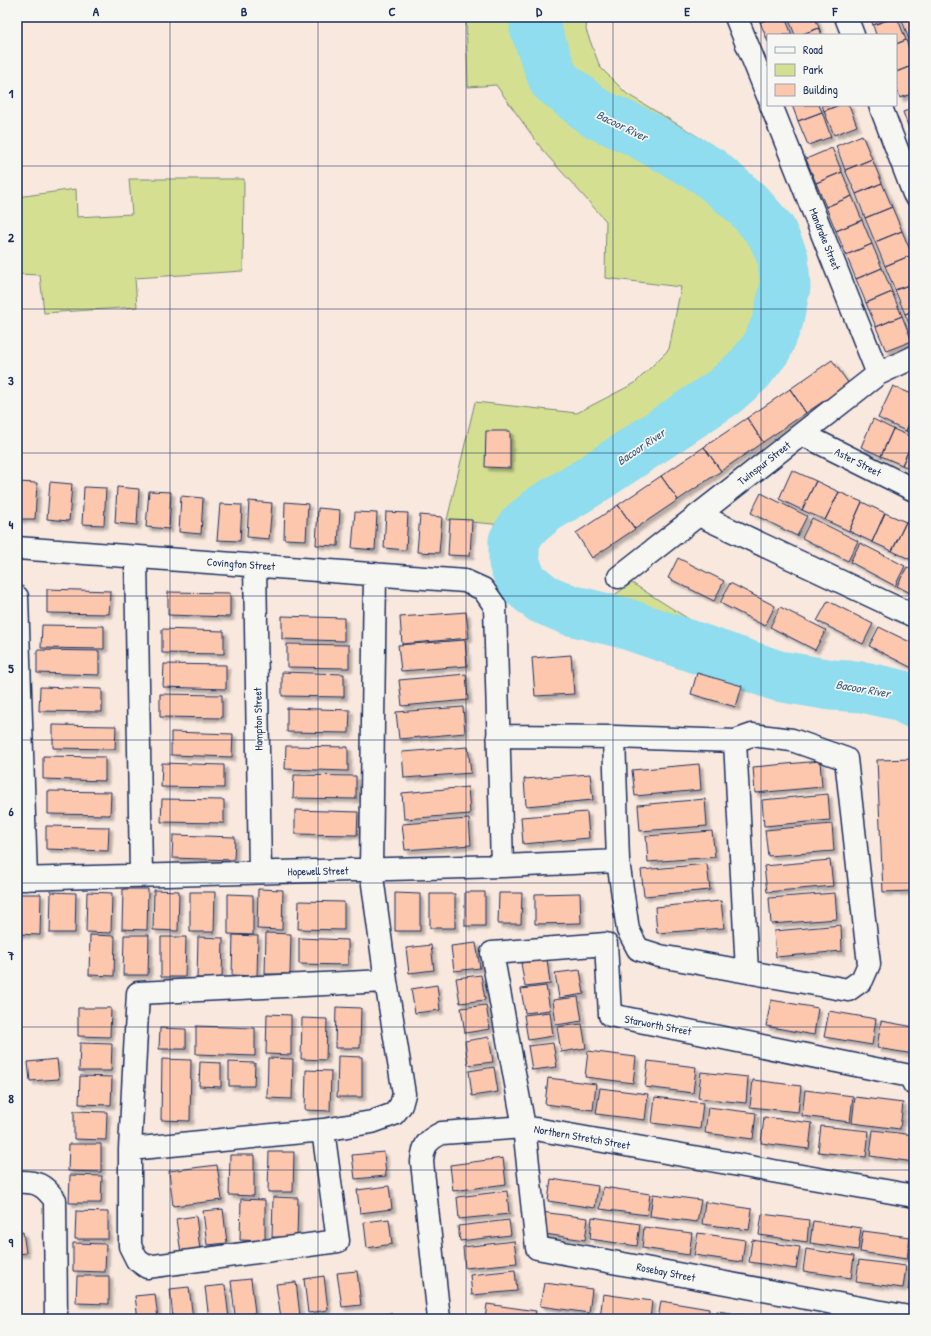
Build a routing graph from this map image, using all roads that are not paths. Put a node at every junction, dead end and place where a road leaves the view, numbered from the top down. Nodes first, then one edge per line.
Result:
1 (736, 17) edge
2 (846, 17) edge
3 (853, 34) edge
4 (767, 94) edge
5 (771, 106) edge
6 (880, 106) edge
7 (914, 194) edge
8 (912, 360) edge
9 (878, 374) junction
10 (802, 434) junction
11 (914, 490) edge
12 (699, 515) junction
13 (17, 548) edge
14 (136, 557) junction
15 (255, 565) junction
16 (375, 574) junction
17 (619, 577) dead end
18 (17, 597) edge
19 (914, 616) edge
20 (498, 736) junction
21 (614, 737) junction
22 (735, 741) junction
23 (618, 861) junction
24 (502, 866) junction
25 (371, 869) junction
26 (260, 872) junction
27 (141, 875) junction
28 (21, 879) edge
29 (747, 972) junction
30 (386, 981) junction
31 (914, 1084) edge
32 (524, 1127) junction
33 (322, 1130) junction
34 (130, 1149) junction
35 (17, 1182) edge
36 (914, 1196) edge
37 (914, 1318) edge
38 (56, 1319) edge
39 (439, 1319) edge

1 - 4 street
2 - 3 street
5 - 9 street, Mandrake Street
6 - 7 street
8 - 9 street, Twinspur Street
9 - 10 street, Twinspur Street
10 - 11 street, Aster Street
10 - 12 street, Twinspur Street
12 - 17 street, Twinspur Street
12 - 19 street
13 - 14 street, Covington Street
14 - 15 street, Covington Street
14 - 27 street
15 - 16 street, Covington Street
15 - 26 street, Hampton Street
16 - 20 street, Covington Street
16 - 25 street
18 - 28 street
20 - 21 street
20 - 24 street, Covington Street
21 - 22 street
21 - 23 street
22 - 29 street
22 - 29 street
23 - 24 street, Hopewell Street
23 - 29 street
24 - 25 street, Hopewell Street
25 - 26 street, Hopewell Street
25 - 30 street
26 - 27 street, Hopewell Street
27 - 28 street, Hopewell Street
30 - 33 street
30 - 34 street
31 - 32 street, Starworth Street
32 - 36 street, Northern Stretch Street
32 - 37 street, Rosebay Street
32 - 39 street, Northern Stretch Street
33 - 34 street
33 - 34 street
35 - 38 street

